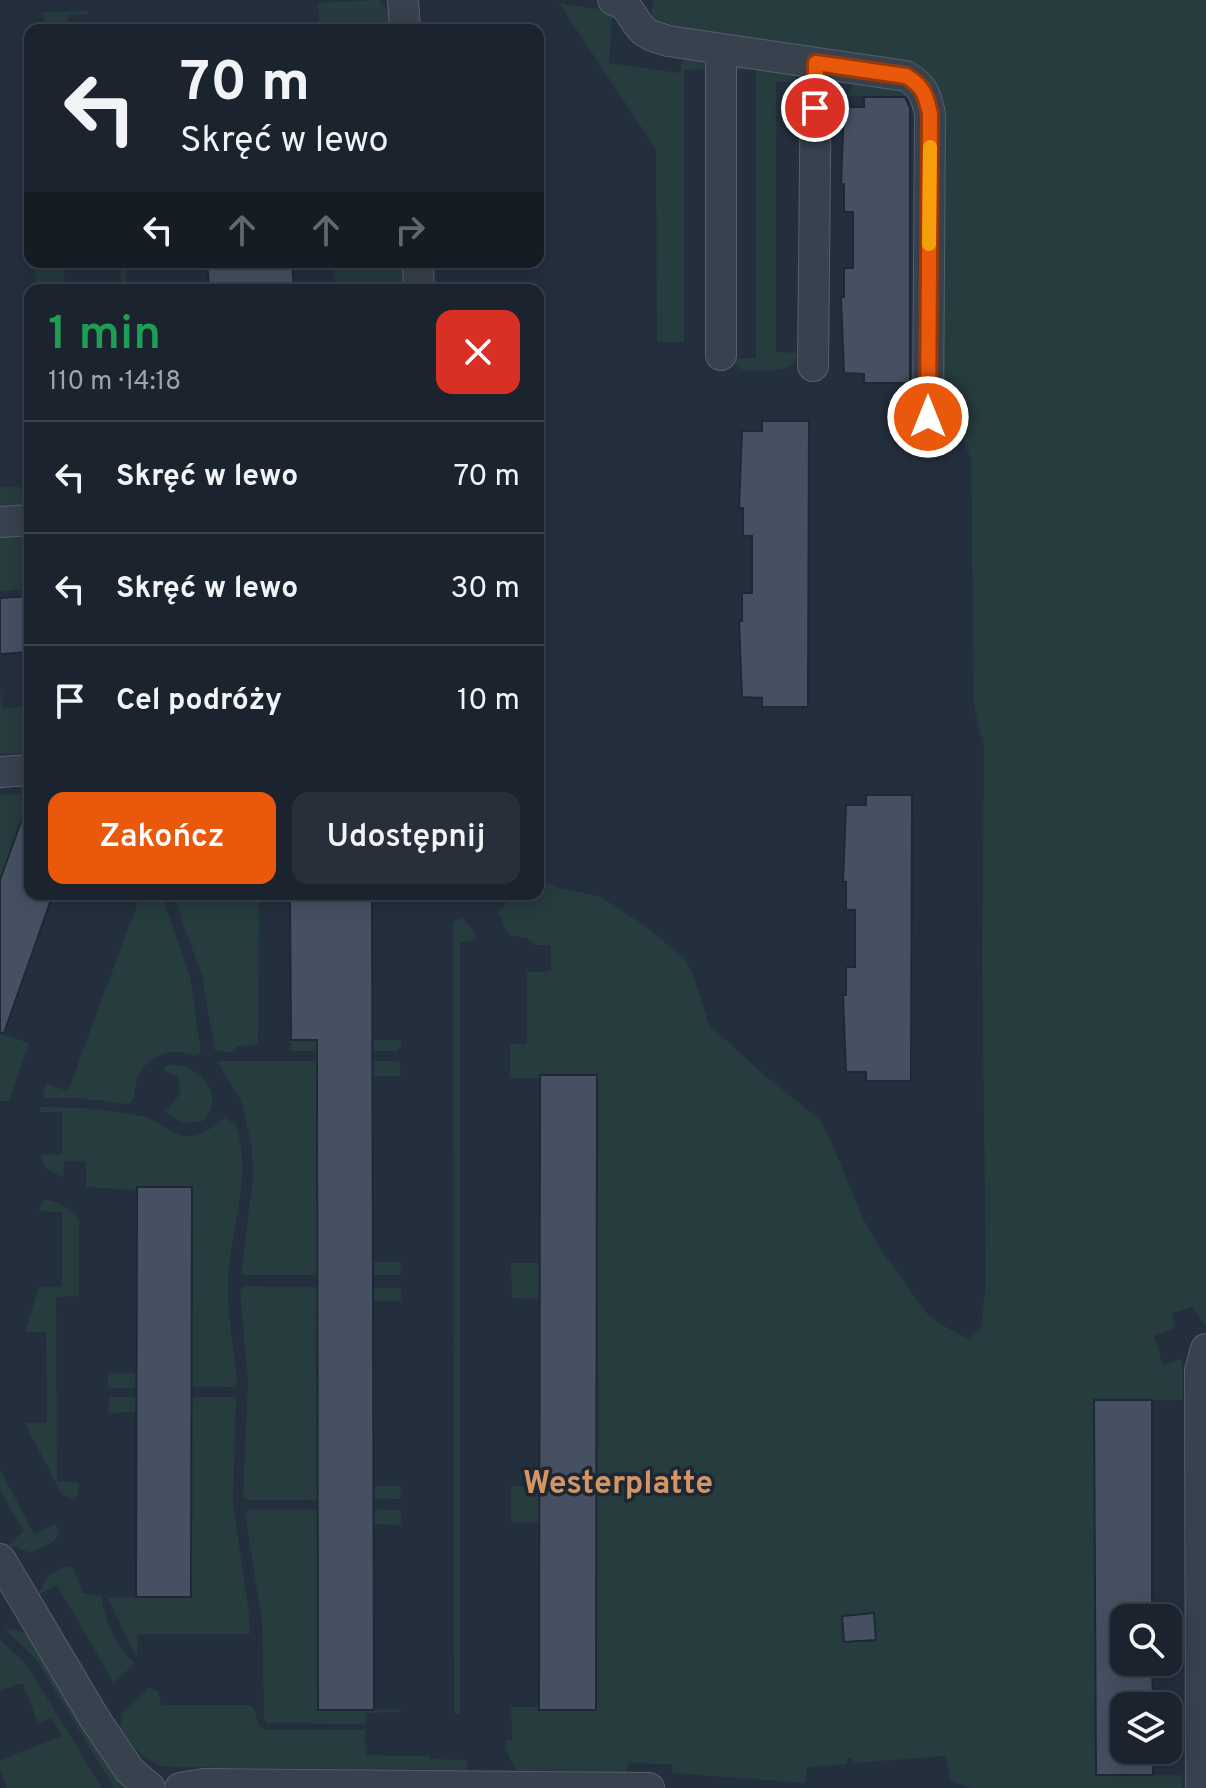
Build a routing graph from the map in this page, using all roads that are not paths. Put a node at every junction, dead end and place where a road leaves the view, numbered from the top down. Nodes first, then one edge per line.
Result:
1 (403, 0) edge
2 (613, 0) edge
3 (405, 24) edge
4 (721, 49) junction
5 (816, 63) junction
6 (721, 355) dead end
7 (813, 366) dead end
8 (928, 417) dead end
9 (24, 520) edge
10 (0, 522) edge
11 (24, 770) edge
12 (0, 772) edge
13 (1206, 1349) edge
14 (0, 1559) edge
15 (150, 1788) edge
16 (180, 1788) edge
17 (649, 1788) edge
18 (1201, 1788) edge

1 - 3 street
2 - 4 street
4 - 5 street
4 - 6 street
5 - 7 street
5 - 8 street
9 - 10 street
11 - 12 street
13 - 18 street
14 - 15 street
16 - 17 street

